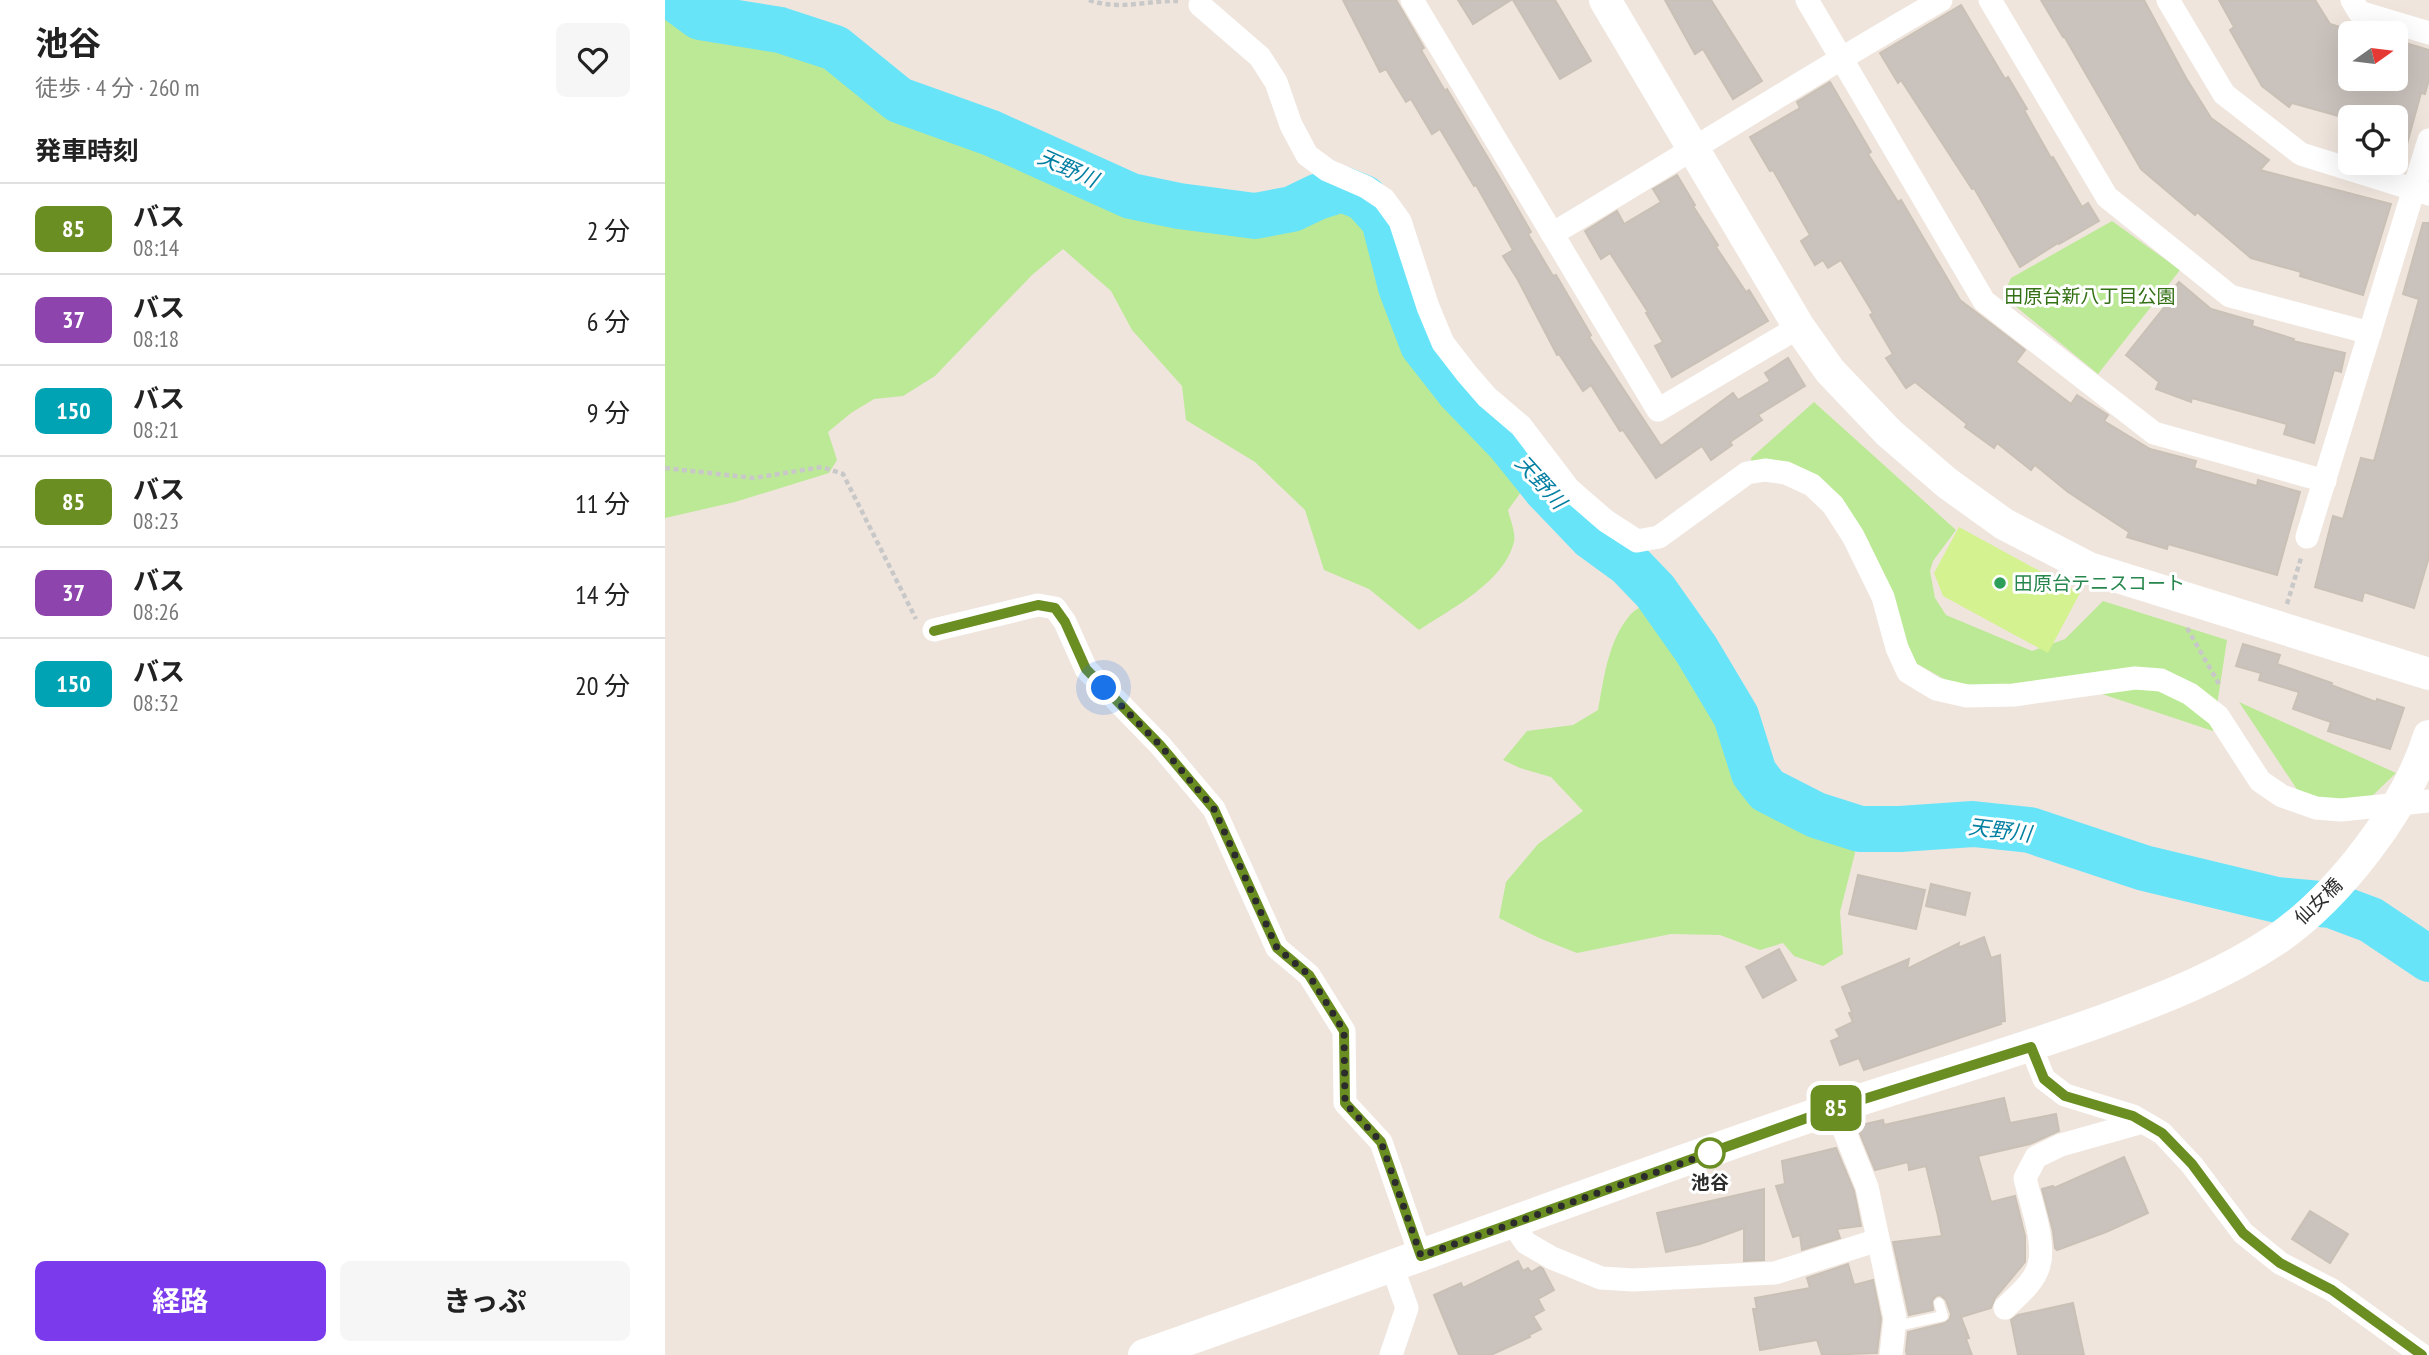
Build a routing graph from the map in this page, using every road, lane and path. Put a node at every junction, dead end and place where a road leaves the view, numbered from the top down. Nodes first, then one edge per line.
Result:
1 (1089, 0) edge
2 (1412, 0) edge
3 (1605, 0) edge
4 (1807, 0) edge
5 (1941, 0) edge
6 (1990, 0) edge
7 (2168, 0) edge
8 (2352, 0) edge
9 (1200, 5) joint
10 (2429, 33) edge
11 (1841, 58) junction
12 (2429, 140) edge
13 (1693, 150) junction
14 (2422, 192) edge
15 (1552, 234) junction
16 (1799, 327) junction
17 (2370, 333) junction
18 (665, 468) edge
19 (2325, 481) junction
20 (2307, 537) joint
21 (2291, 591) dead end
22 (934, 631) joint
23 (2429, 674) edge
24 (2426, 745) edge
25 (2429, 801) edge
26 (2031, 1047) junction
27 (1835, 1108) junction
28 (2143, 1122) junction
29 (1511, 1223) junction
30 (1878, 1240) junction
31 (1406, 1261) junction
32 (1939, 1303) dead end
33 (2005, 1308) dead end
34 (1893, 1327) junction
35 (1211, 1344) edge
36 (1144, 1355) edge
37 (1391, 1355) edge
38 (1891, 1355) edge
39 (2422, 1355) edge

1 - 9 path
2 - 15 street
3 - 13 street
4 - 11 street
5 - 11 street
6 - 17 street
7 - 14 street
8 - 10 street
9 - 25 street
11 - 13 street
11 - 19 street
12 - 14 street
13 - 15 street
13 - 16 street
14 - 17 street
15 - 16 street
16 - 23 street
17 - 19 street
18 - 22 path
19 - 20 street
20 - 21 path
22 - 31 street
24 - 26 street, 仙女橋
26 - 27 street, 仙女橋
26 - 28 street
27 - 29 street, 仙女橋
27 - 30 street
28 - 33 street
28 - 39 street
29 - 30 street
29 - 31 street, 仙女橋
30 - 34 street
31 - 35 street, 仙女橋
31 - 37 street
32 - 34 lane
34 - 38 street
35 - 36 street, 仙女橋

